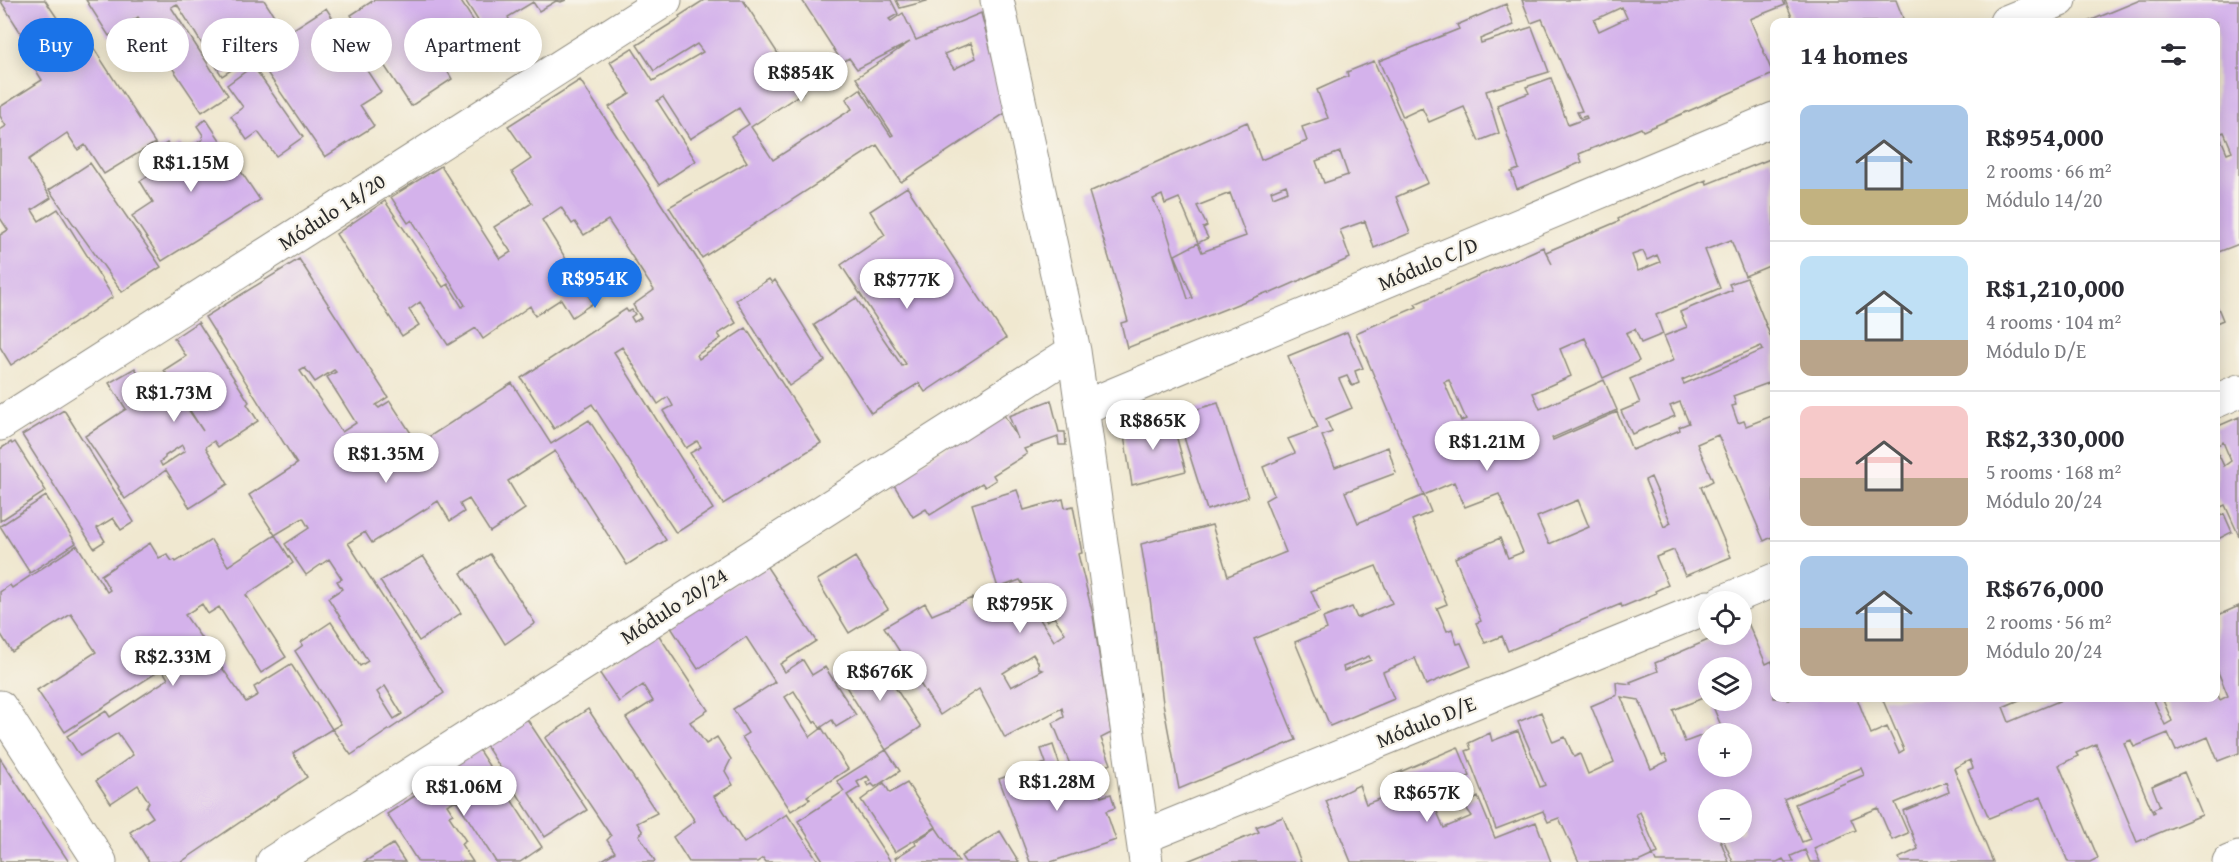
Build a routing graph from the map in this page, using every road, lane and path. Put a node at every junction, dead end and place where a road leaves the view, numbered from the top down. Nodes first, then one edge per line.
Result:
1 (664, 0) edge
2 (998, 0) edge
3 (2060, 0) edge
4 (2016, 18) edge
5 (1770, 121) edge
6 (1074, 351) junction
7 (2239, 391) edge
8 (2220, 399) edge
9 (1082, 408) junction
10 (0, 424) edge
11 (1770, 582) edge
12 (1748, 591) edge
13 (1698, 611) edge
14 (0, 707) edge
15 (1145, 849) edge
16 (2239, 858) edge
17 (100, 862) edge
18 (273, 862) edge
19 (2229, 862) edge

1 - 10 street, Módulo 14/20
2 - 6 street
3 - 4 street
5 - 9 street, Módulo C/D
6 - 9 street
6 - 18 street, Módulo 20/24
7 - 8 street
9 - 15 street
11 - 12 street
13 - 15 street, Módulo D/E
14 - 17 street
16 - 19 street

